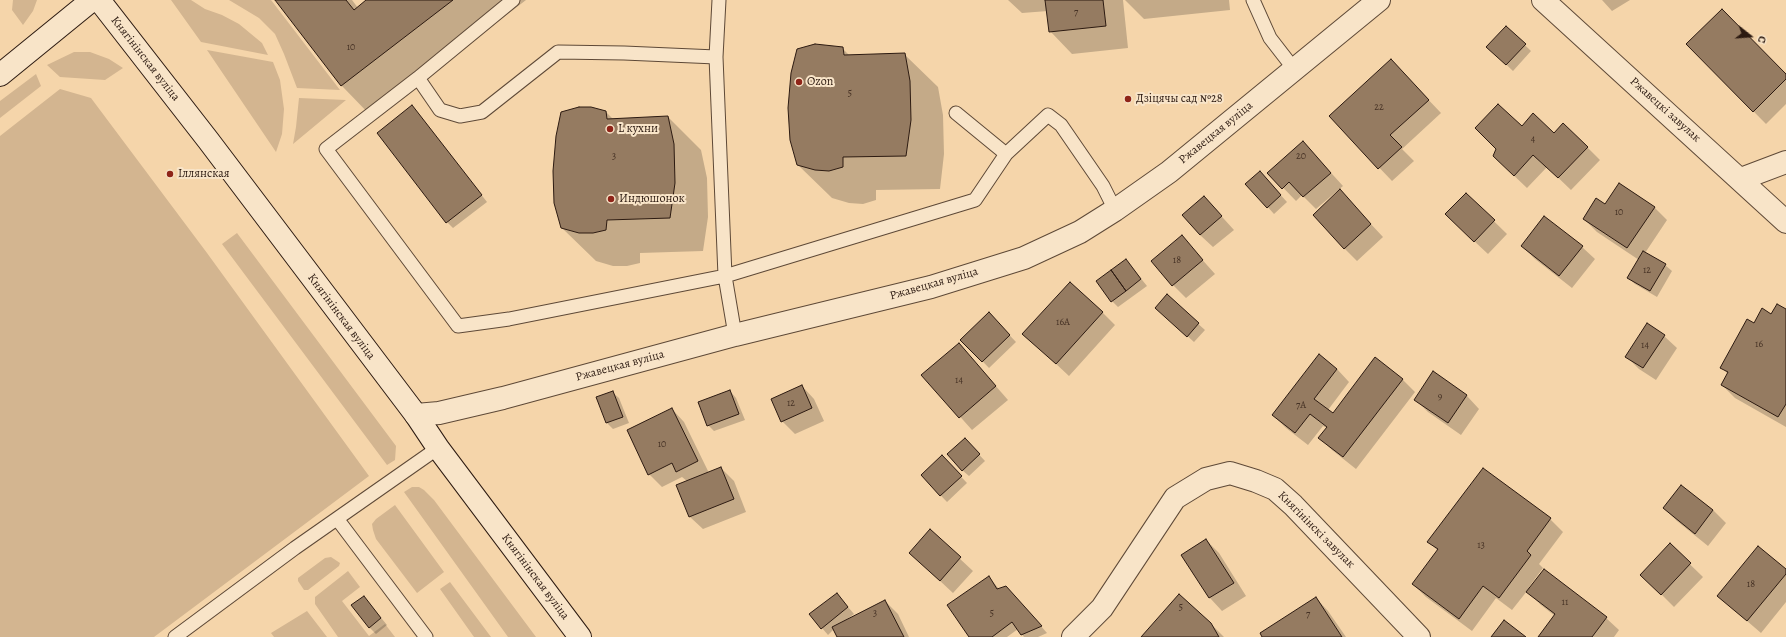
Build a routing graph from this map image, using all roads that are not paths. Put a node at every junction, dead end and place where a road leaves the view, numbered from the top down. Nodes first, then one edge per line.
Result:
1 (92, 0) edge
2 (99, 0) edge
3 (513, 0) edge
4 (718, 0) edge
5 (1253, 0) edge
6 (1379, 0) edge
7 (1542, 0) edge
8 (716, 57) junction
9 (1294, 69) junction
10 (0, 75) edge
11 (418, 78) junction
12 (956, 112) dead end
13 (1006, 154) junction
14 (1786, 162) edge
15 (1741, 179) junction
16 (1115, 210) junction
17 (1786, 222) edge
18 (725, 276) junction
19 (735, 335) junction
20 (416, 415) junction
21 (438, 448) junction
22 (338, 520) junction
23 (175, 637) edge
24 (426, 637) edge
25 (580, 637) edge
26 (1073, 637) edge
27 (1419, 637) edge

1 - 10 street
2 - 20 street, Княгінінская вуліца
3 - 11 lane
4 - 8 lane
5 - 9 lane
6 - 9 street, Ржавецкая вуліца
7 - 15 street, Ржавецкі завулак
8 - 11 lane
8 - 18 lane
9 - 16 street, Ржавецкая вуліца
11 - 18 lane
12 - 13 lane
13 - 16 lane
13 - 18 lane
14 - 15 street
15 - 17 street, Ржавецкі завулак
16 - 19 street, Ржавецкая вуліца
18 - 19 lane
19 - 20 street, Ржавецкая вуліца
20 - 21 street, Княгінінская вуліца
21 - 22 lane
21 - 25 street, Княгінінская вуліца
22 - 23 lane
22 - 24 lane
26 - 27 street, Княгінінскі завулак

